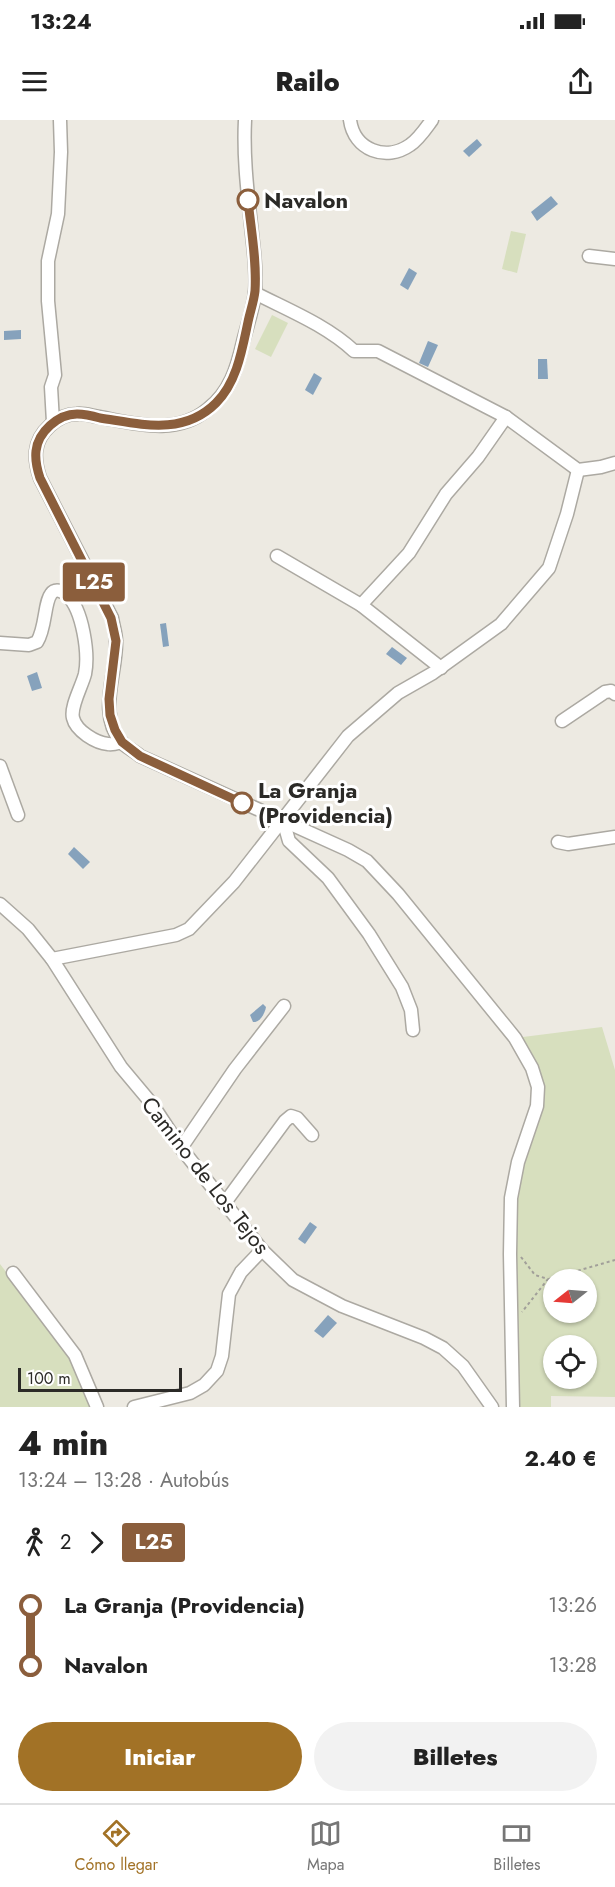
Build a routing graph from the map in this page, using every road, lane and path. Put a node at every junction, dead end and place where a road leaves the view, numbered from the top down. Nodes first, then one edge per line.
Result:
1 (60, 120) edge
2 (245, 120) edge
3 (350, 120) edge
4 (432, 120) edge
5 (589, 256) dead end
6 (615, 259) edge
7 (255, 293) junction
8 (506, 417) junction
9 (53, 422) junction
10 (615, 463) edge
11 (578, 470) junction
12 (277, 556) dead end
13 (361, 605) junction
14 (0, 643) edge
15 (441, 668) junction
16 (615, 694) edge
17 (562, 721) dead end
18 (122, 742) junction
19 (0, 766) edge
20 (18, 815) dead end
21 (283, 820) junction
22 (615, 837) edge
23 (558, 842) dead end
24 (0, 904) edge
25 (52, 959) junction
26 (284, 1006) dead end
27 (413, 1030) dead end
28 (312, 1135) dead end
29 (181, 1148) junction
30 (224, 1204) junction
31 (510, 1239) junction
32 (262, 1250) junction
33 (615, 1260) edge
34 (583, 1269) edge
35 (13, 1273) dead end
36 (543, 1277) edge
37 (543, 1286) edge
38 (512, 1326) junction
39 (97, 1407) edge
40 (134, 1407) edge
41 (492, 1407) edge
42 (513, 1407) edge

1 - 9 street
2 - 7 street
3 - 4 street
5 - 6 street
7 - 8 street
7 - 9 street
8 - 11 street
8 - 13 street
9 - 18 street
10 - 11 street
11 - 15 street
12 - 13 street
13 - 15 street
14 - 18 street
15 - 21 street
16 - 17 street
18 - 21 street
19 - 20 street
21 - 25 street
21 - 27 street
21 - 31 street
22 - 23 street
24 - 25 street, Camino de Los Tejos
25 - 29 street, Camino de Los Tejos
26 - 29 street
28 - 30 street
29 - 30 street, Camino de Los Tejos
30 - 32 street, Camino de Los Tejos
31 - 36 path
31 - 38 street
32 - 40 street
32 - 41 street, Camino de Los Tejos
33 - 34 path
35 - 39 street
37 - 38 path
38 - 42 street

